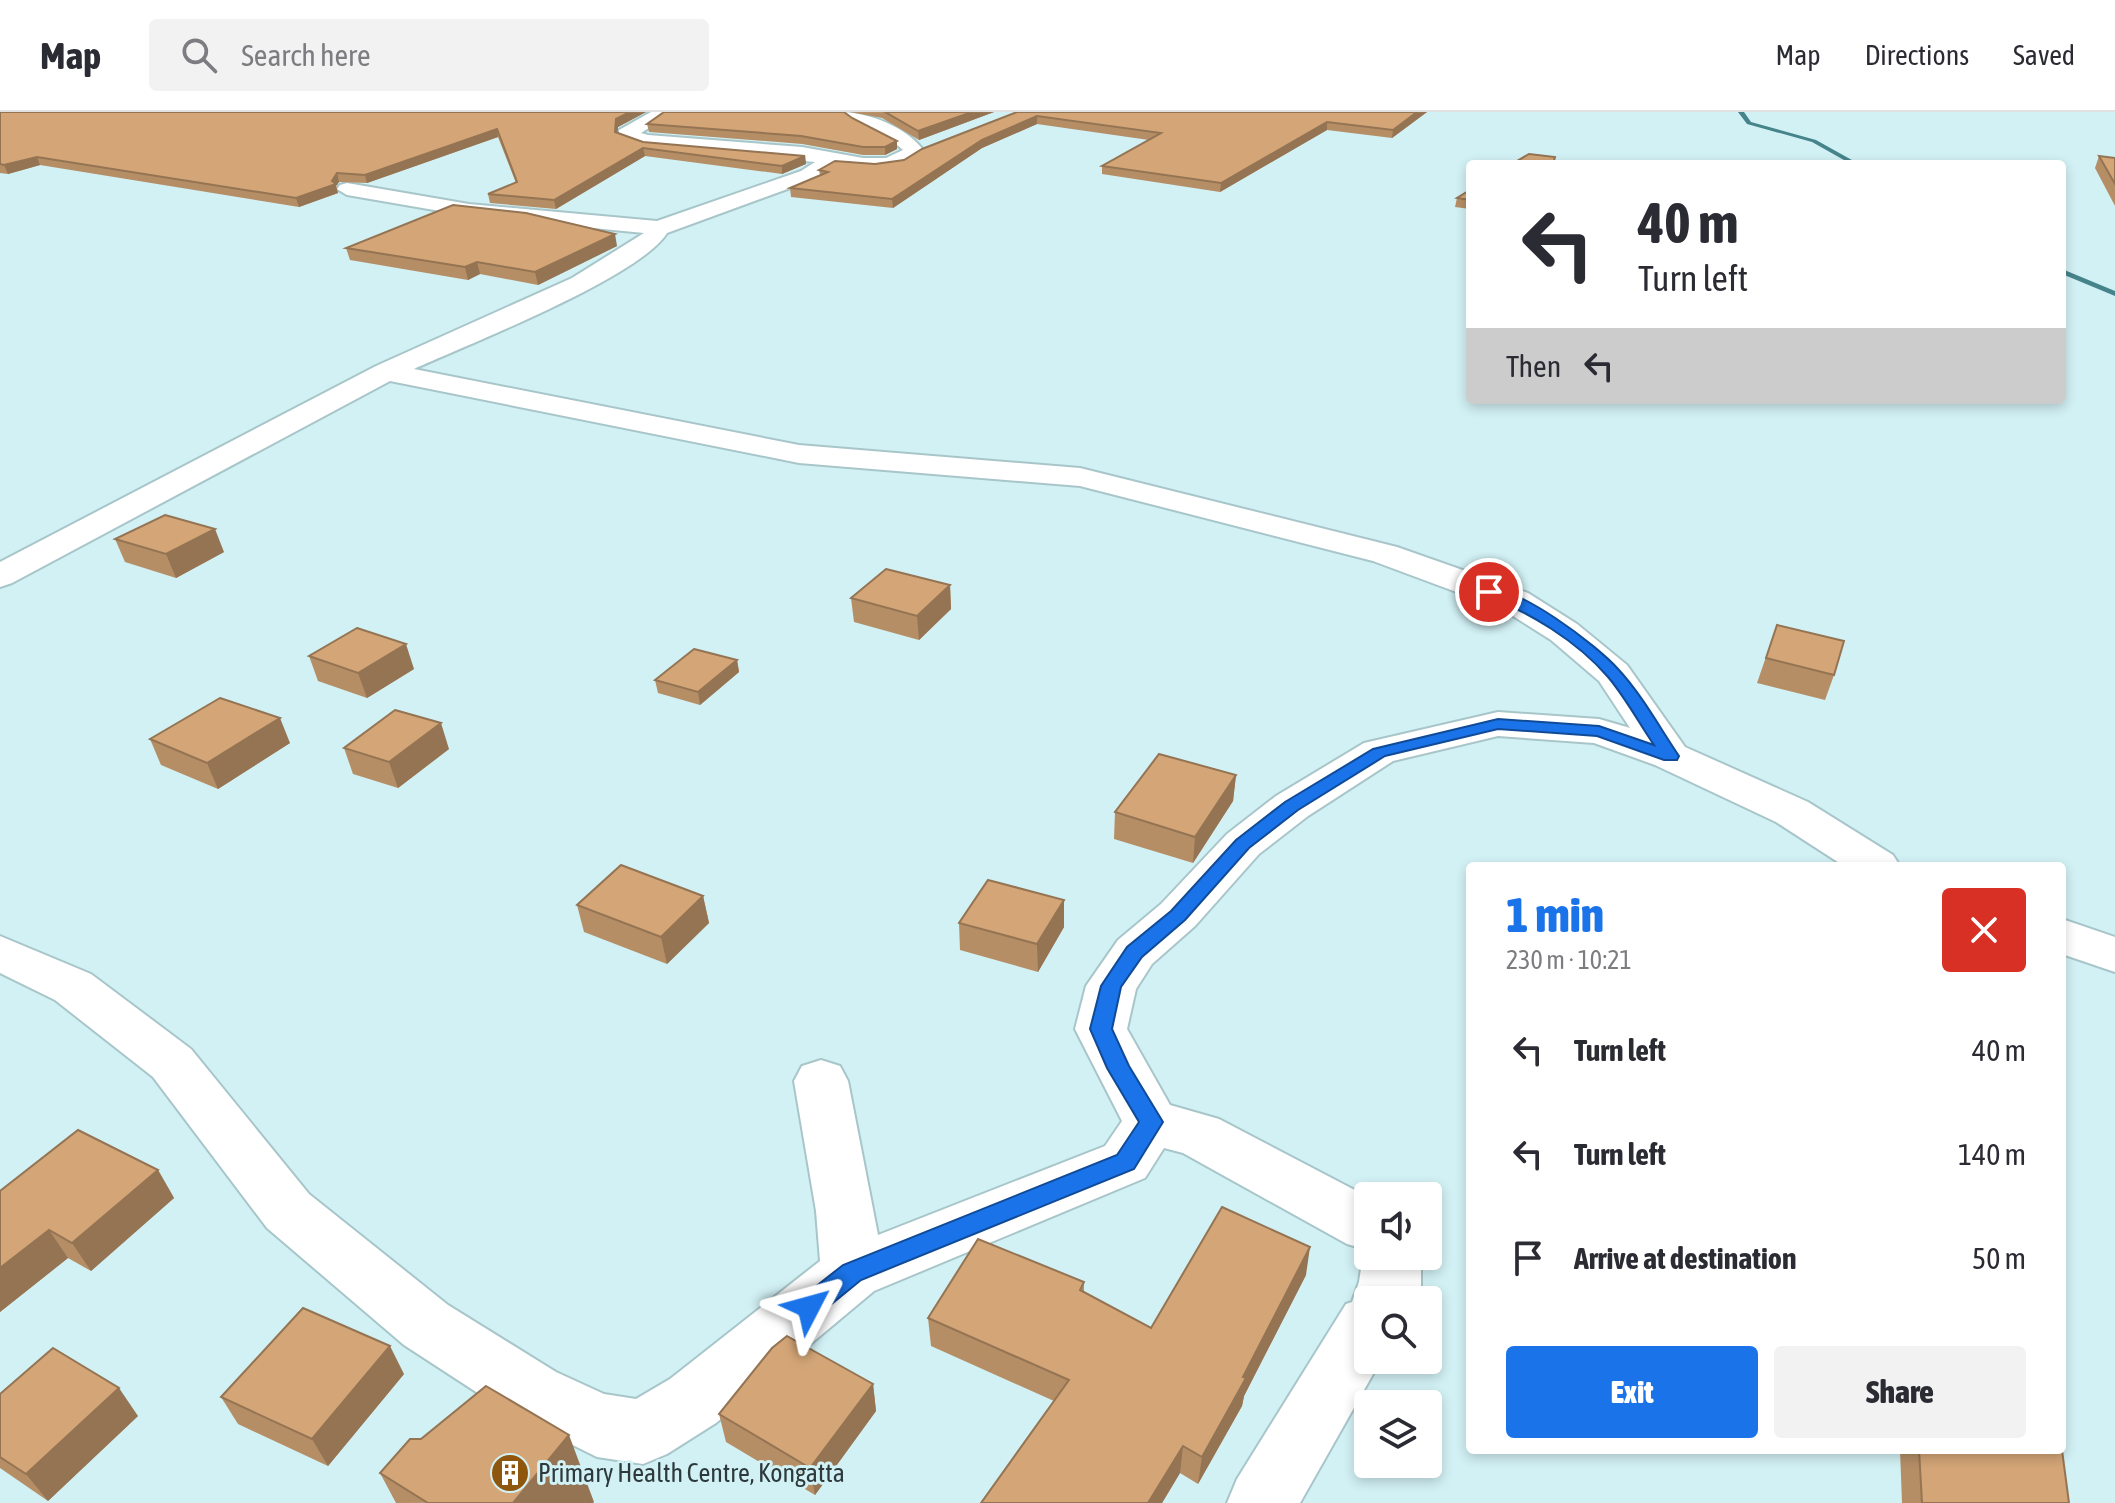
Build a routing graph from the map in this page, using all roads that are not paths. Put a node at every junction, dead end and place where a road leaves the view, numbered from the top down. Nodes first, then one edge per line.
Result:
1 (664, 112) edge
2 (849, 112) edge
3 (831, 160) junction
4 (347, 189) edge
5 (659, 228) junction
6 (386, 372) junction
7 (0, 576) edge
8 (1670, 756) junction
9 (1866, 862) edge
10 (2066, 937) edge
11 (0, 953) edge
12 (2115, 955) edge
13 (821, 1081) dead end
14 (1151, 1122) junction
15 (1354, 1218) edge
16 (852, 1272) junction
17 (1354, 1348) edge
18 (1262, 1503) edge

1 - 3 street
2 - 3 street
3 - 5 street
4 - 5 street
5 - 6 street
6 - 7 street
6 - 8 street
8 - 9 street
8 - 14 street
10 - 12 street
11 - 16 street
13 - 16 street
14 - 15 street
14 - 16 street
17 - 18 street

